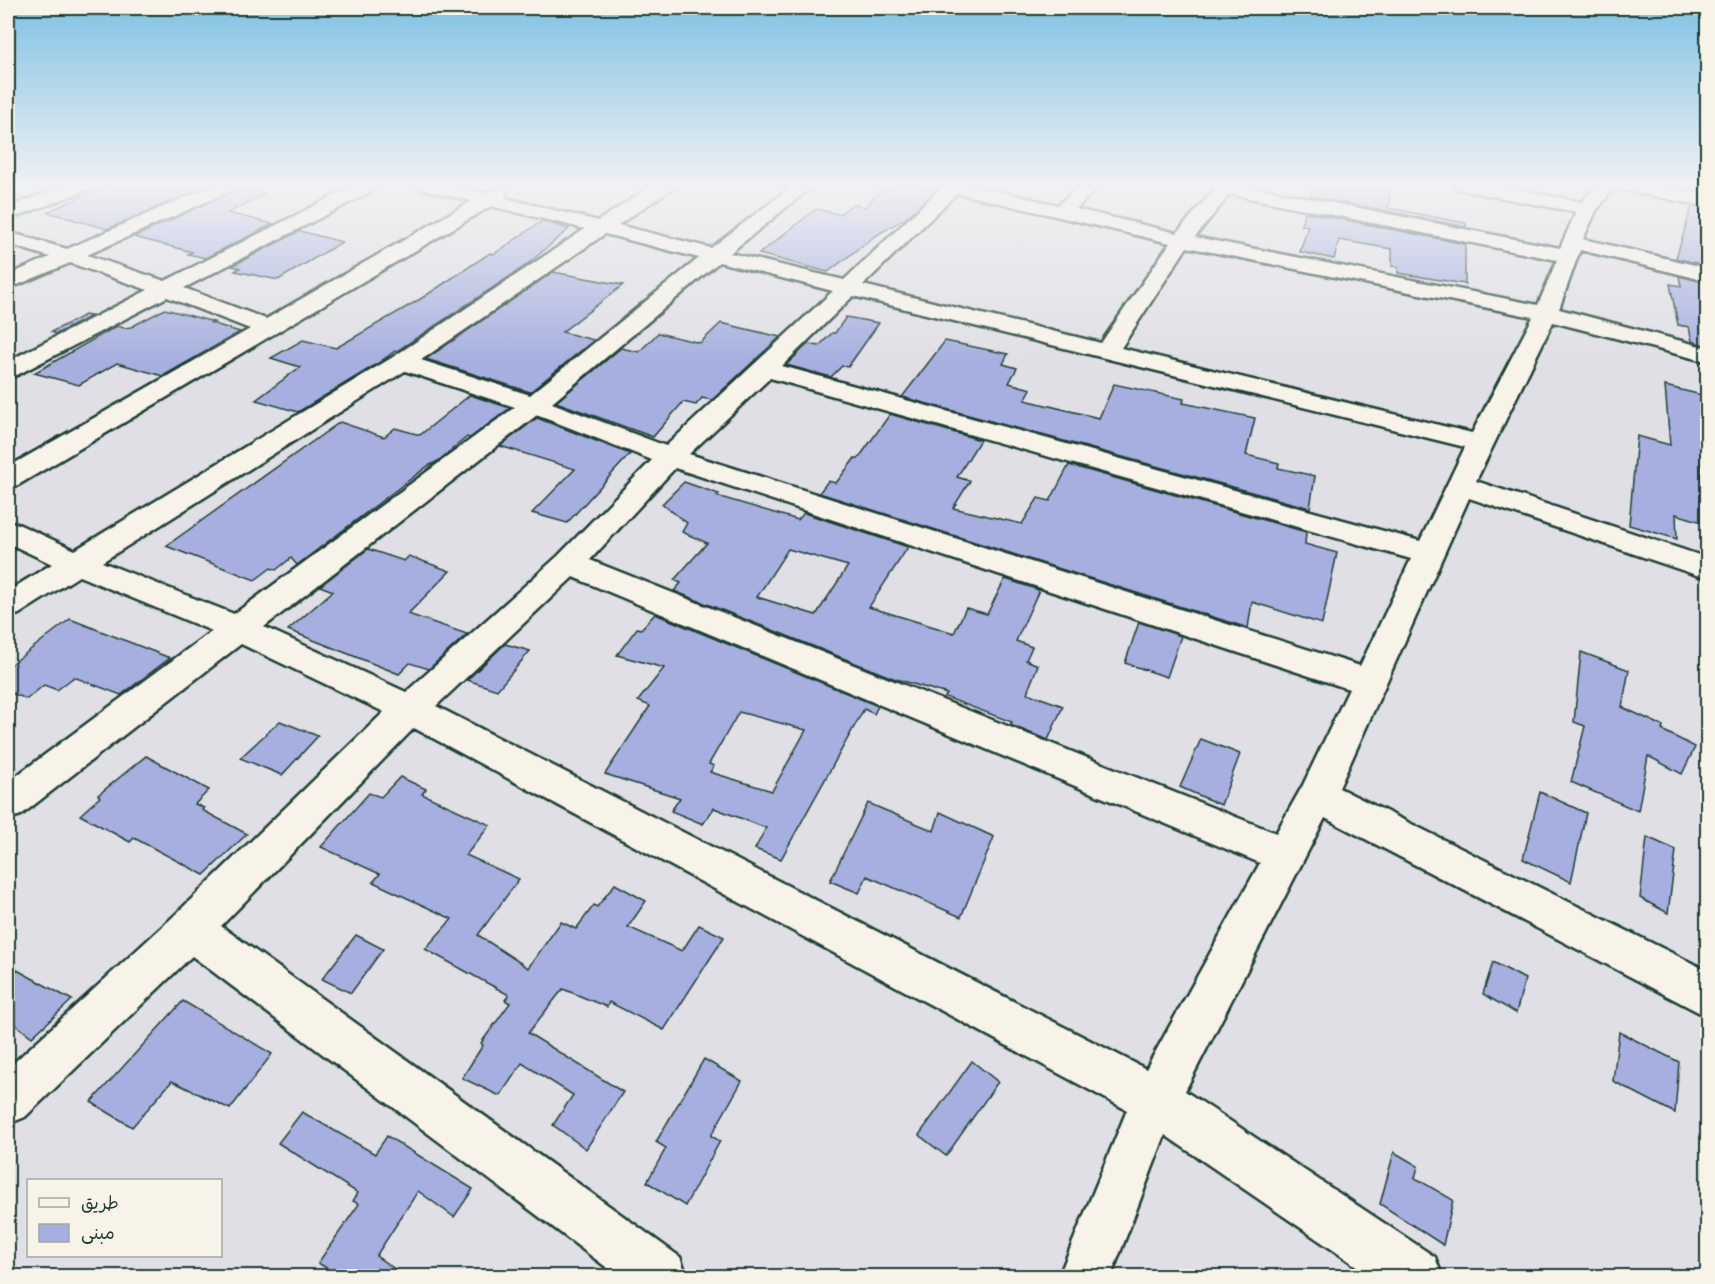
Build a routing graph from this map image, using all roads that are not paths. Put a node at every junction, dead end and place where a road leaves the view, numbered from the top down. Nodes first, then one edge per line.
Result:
1 (30, 244) edge
2 (90, 244) edge
3 (252, 244) edge
4 (412, 244) edge
5 (578, 244) edge
6 (669, 244) edge
7 (729, 244) edge
8 (891, 244) edge
9 (1179, 244) edge
10 (1202, 244) edge
11 (1542, 244) edge
12 (1573, 244) edge
13 (1570, 249) junction
14 (67, 254) junction
15 (715, 255) junction
16 (1707, 275) edge
17 (8, 283) edge
18 (164, 288) junction
19 (848, 288) junction
20 (1546, 313) junction
21 (266, 327) junction
22 (1107, 351) junction
23 (1707, 355) edge
24 (402, 362) junction
25 (8, 369) edge
26 (765, 369) junction
27 (534, 405) junction
28 (1480, 443) junction
29 (670, 458) junction
30 (8, 479) edge
31 (1460, 485) junction
32 (8, 531) edge
33 (1429, 554) junction
34 (569, 562) junction
35 (75, 563) junction
36 (1707, 569) edge
37 (8, 606) edge
38 (238, 629) junction
39 (1369, 682) junction
40 (410, 709) junction
41 (1317, 795) junction
42 (8, 803) edge
43 (1286, 855) junction
44 (190, 929) junction
45 (1707, 994) edge
46 (1155, 1099) junction
47 (8, 1100) edge
48 (661, 1276) edge
49 (1085, 1276) edge
50 (1416, 1276) edge

1 - 14 street
2 - 14 street
3 - 18 street
4 - 21 street
5 - 24 street
6 - 15 street
7 - 15 street
8 - 19 street
9 - 22 street
10 - 20 street
11 - 13 street
12 - 13 street
13 - 16 street
13 - 20 street
14 - 17 street
14 - 18 street
15 - 19 street
15 - 27 street
18 - 21 street
18 - 25 street
19 - 22 street
19 - 26 street
20 - 23 street
20 - 28 street
21 - 30 street
22 - 28 street
24 - 27 street
24 - 35 street
26 - 29 street
26 - 33 street
27 - 29 street
27 - 38 street
28 - 31 street
29 - 34 street
29 - 39 street
31 - 33 street
31 - 36 street
32 - 35 street
33 - 39 street
34 - 40 street
34 - 43 street
35 - 37 street
35 - 38 street
38 - 40 street
38 - 42 street
39 - 41 street
40 - 44 street
40 - 46 street
41 - 43 street
41 - 45 street
43 - 46 street
44 - 47 street
44 - 48 street
46 - 49 street
46 - 50 street

